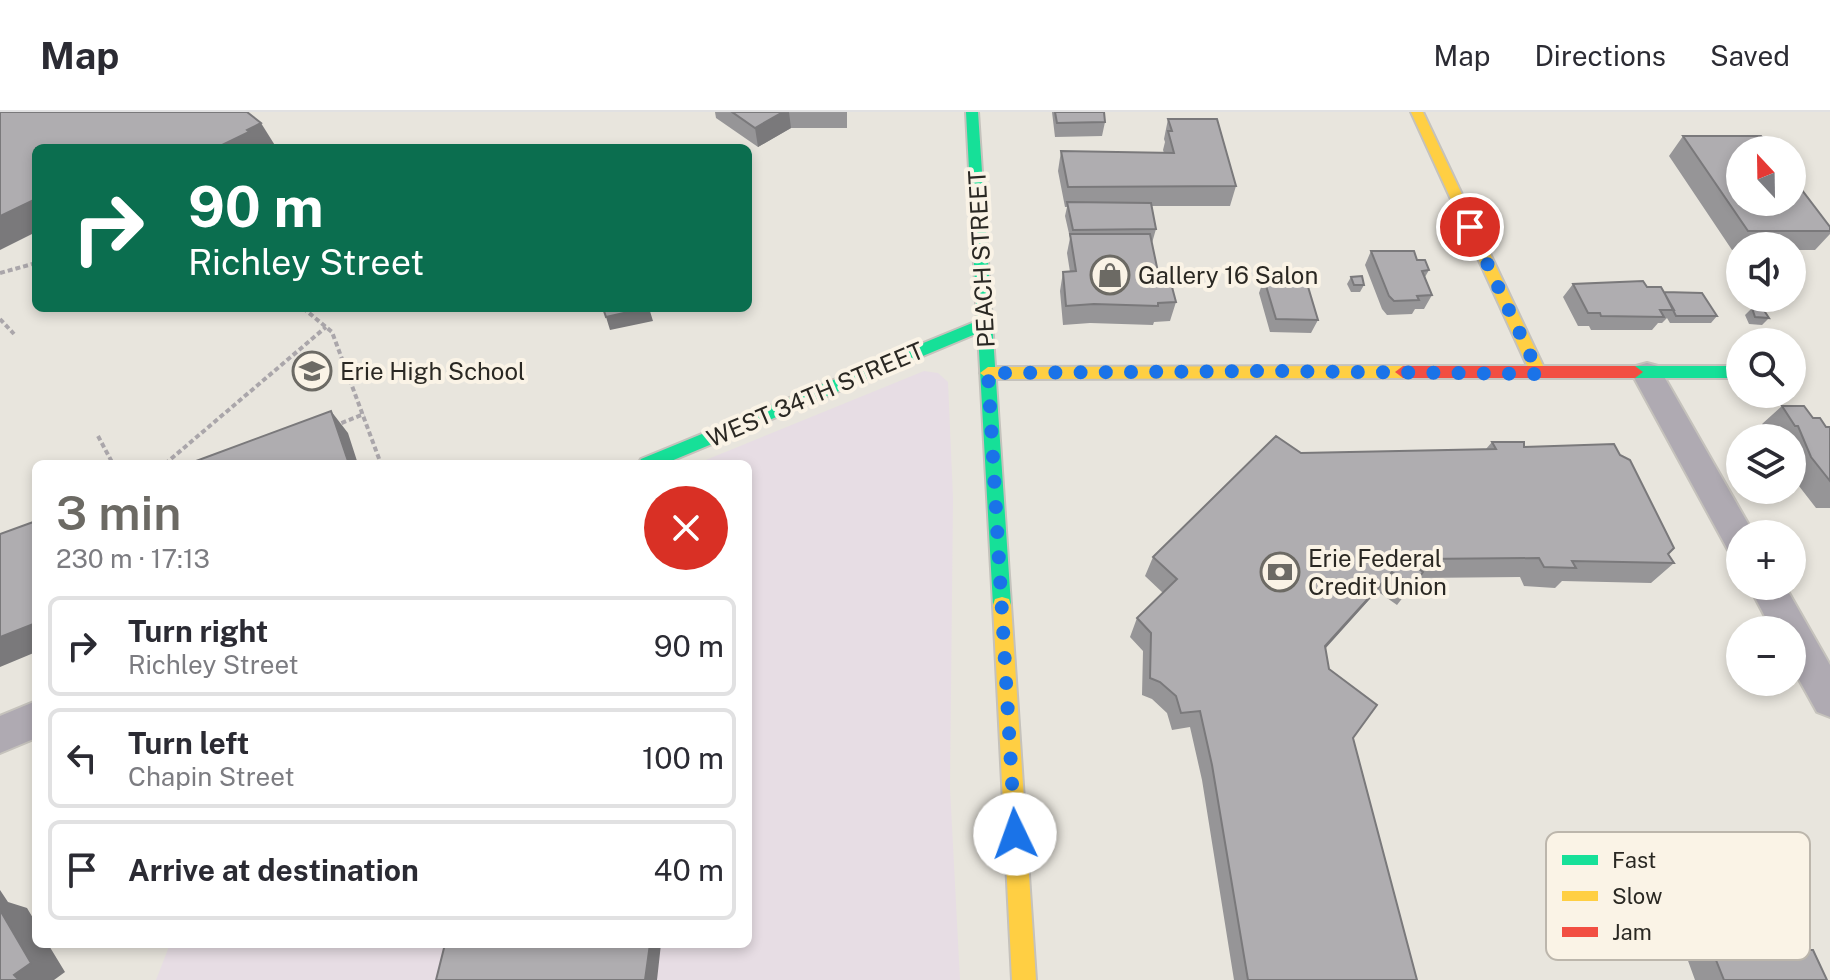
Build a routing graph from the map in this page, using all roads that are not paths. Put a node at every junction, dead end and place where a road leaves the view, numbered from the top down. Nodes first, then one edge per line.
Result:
1 (972, 112) edge
2 (1417, 112) edge
3 (985, 324) junction
4 (1726, 372) edge
5 (988, 373) junction
6 (1539, 374) junction
7 (1647, 374) junction
8 (657, 460) edge
9 (1729, 520) edge
10 (1806, 658) edge
11 (1830, 700) edge
12 (32, 721) edge
13 (0, 735) edge
14 (1024, 980) edge

1 - 3 street, PEACH STREET
2 - 6 street
3 - 5 street, PEACH STREET
3 - 8 street, WEST 34TH STREET
4 - 7 street
5 - 6 street
5 - 14 street, PEACH STREET
6 - 7 street
7 - 9 street
10 - 11 street
12 - 13 street

